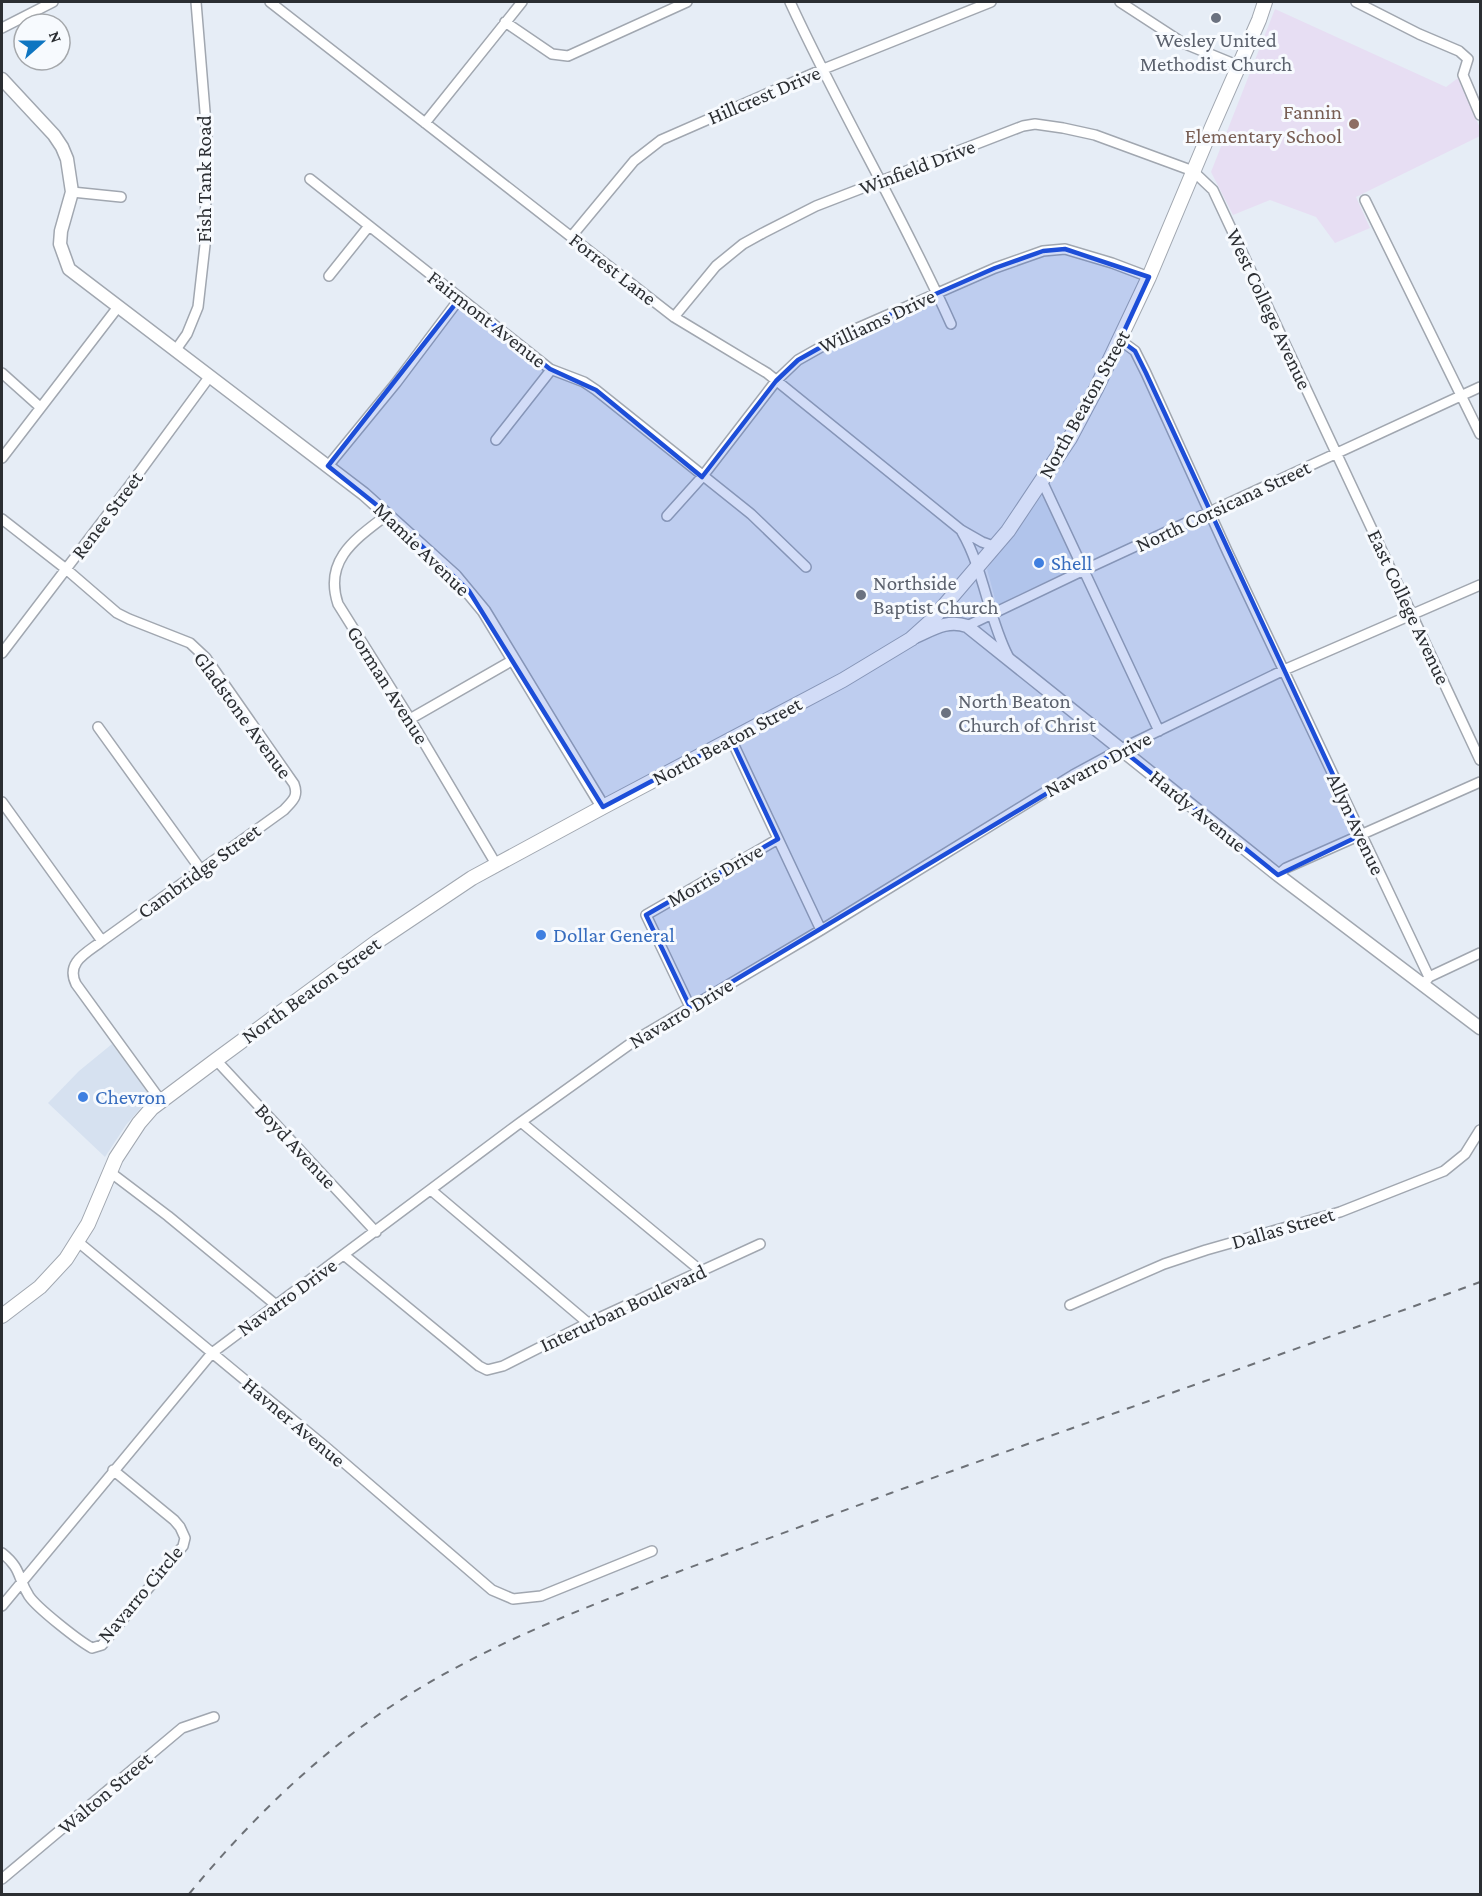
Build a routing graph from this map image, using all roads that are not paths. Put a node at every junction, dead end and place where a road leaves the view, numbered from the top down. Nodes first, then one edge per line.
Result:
1 (53, 2) edge
2 (196, 2) edge
3 (270, 2) edge
4 (522, 2) edge
5 (687, 2) edge
6 (790, 2) edge
7 (991, 2) edge
8 (1120, 2) edge
9 (1265, 2) edge
10 (1356, 2) edge
11 (505, 22) junction
12 (2, 28) edge
13 (1239, 66) junction
14 (821, 70) junction
15 (2, 79) edge
16 (1480, 115) edge
17 (425, 123) junction
18 (1193, 171) junction
19 (310, 179) dead end
20 (880, 181) junction
21 (72, 192) junction
22 (120, 197) dead end
23 (1365, 200) dead end
24 (369, 225) junction
25 (571, 237) junction
26 (329, 276) dead end
27 (1149, 277) junction
28 (937, 293) junction
29 (460, 298) junction
30 (118, 307) junction
31 (674, 317) junction
32 (951, 324) dead end
33 (1120, 340) junction
34 (175, 351) junction
35 (552, 370) junction
36 (2, 373) edge
37 (210, 376) junction
38 (776, 381) junction
39 (1480, 387) edge
40 (1462, 395) junction
41 (40, 408) junction
42 (1480, 434) edge
43 (496, 440) dead end
44 (1336, 454) junction
45 (2, 458) edge
46 (328, 466) junction
47 (702, 477) junction
48 (1042, 481) junction
49 (1210, 512) junction
50 (388, 514) junction
51 (667, 516) dead end
52 (2, 519) edge
53 (961, 530) junction
54 (996, 547) junction
55 (806, 567) dead end
56 (978, 568) junction
57 (66, 569) junction
58 (1084, 570) junction
59 (1480, 585) edge
60 (992, 613) junction
61 (1413, 616) junction
62 (967, 626) junction
63 (911, 639) junction
64 (2, 653) edge
65 (513, 660) junction
66 (1010, 661) junction
67 (1284, 670) junction
68 (410, 719) junction
69 (98, 727) dead end
70 (1159, 731) junction
71 (731, 739) junction
72 (1120, 749) junction
73 (1480, 760) edge
74 (1480, 782) edge
75 (294, 799) joint
76 (2, 802) edge
77 (603, 807) junction
78 (1361, 835) junction
79 (778, 839) junction
80 (496, 864) junction
81 (201, 870) junction
82 (1278, 875) junction
83 (821, 930) junction
84 (102, 941) junction
85 (1480, 953) edge
86 (1426, 981) junction
87 (690, 1007) junction
88 (1480, 1028) edge
89 (216, 1059) junction
90 (161, 1101) junction
91 (521, 1122) junction
92 (1480, 1130) edge
93 (110, 1172) junction
94 (431, 1190) junction
95 (375, 1232) junction
96 (77, 1241) junction
97 (760, 1244) dead end
98 (344, 1255) junction
99 (701, 1271) junction
100 (276, 1305) junction
101 (1070, 1305) dead end
102 (2, 1316) edge
103 (588, 1323) junction
104 (212, 1353) junction
105 (114, 1470) junction
106 (652, 1551) dead end
107 (2, 1553) edge
108 (22, 1581) junction
109 (2, 1606) edge
110 (214, 1718) dead end
111 (2, 1879) edge

1 - 12 street
2 - 34 street, Fish Tank Road
3 - 17 street, Forrest Lane
4 - 11 street
5 - 11 street
6 - 14 street
7 - 14 street, Hillcrest Drive
8 - 13 street
9 - 13 main road, North Beaton Street
10 - 16 street
11 - 17 street
13 - 18 main road, North Beaton Street
14 - 20 street
14 - 25 street, Hillcrest Drive
15 - 21 street
17 - 25 street, Forrest Lane
18 - 20 street, Winfield Drive
18 - 27 main road, North Beaton Street
18 - 44 street, West College Avenue
19 - 24 street, Fairmont Avenue
20 - 28 street
20 - 31 street, Winfield Drive
21 - 22 street
21 - 30 street, Mamie Avenue
23 - 40 street
24 - 26 street
24 - 29 street, Fairmont Avenue
25 - 31 street, Forrest Lane
27 - 28 street, Williams Drive
27 - 33 main road, North Beaton Street
28 - 32 street
28 - 38 street, Williams Drive
29 - 35 street, Fairmont Avenue
29 - 46 street
30 - 34 street, Mamie Avenue
30 - 41 street
31 - 38 street, Forrest Lane
33 - 48 main road, North Beaton Street
33 - 49 street, Allyn Avenue
34 - 37 street, Mamie Avenue
35 - 43 street
35 - 47 street, Fairmont Avenue
36 - 41 street
37 - 46 street, Mamie Avenue
37 - 57 street, Renee Street
38 - 47 street, Williams Drive
38 - 53 street, Forrest Lane
39 - 40 street, North Corsicana Street
40 - 42 street
40 - 44 street, North Corsicana Street
41 - 45 street
44 - 49 street, North Corsicana Street
44 - 61 street, East College Avenue
46 - 50 street, Mamie Avenue
47 - 51 street, Williams Drive
47 - 55 street, Fairmont Avenue
48 - 54 main road, North Beaton Street
48 - 58 street
49 - 58 street, North Corsicana Street
49 - 67 street, Allyn Avenue
50 - 65 street, Mamie Avenue
50 - 68 street, Gorman Avenue
52 - 57 street, Gladstone Avenue
53 - 54 street, Forrest Lane
53 - 56 street, Forrest Lane
54 - 56 main road, North Beaton Street
56 - 60 street, Forrest Lane
56 - 63 main road, North Beaton Street
57 - 64 street, Renee Street
57 - 75 street, Gladstone Avenue
58 - 60 street, North Corsicana Street
58 - 70 street
59 - 61 street, Navarro Drive
60 - 62 street, North Corsicana Street
60 - 66 street, Forrest Lane
61 - 67 street, Navarro Drive
61 - 73 street, East College Avenue
62 - 63 street
62 - 66 street, Hardy Avenue
63 - 71 main road, North Beaton Street
65 - 68 street
65 - 77 street, Mamie Avenue
66 - 72 street, Hardy Avenue
67 - 70 street, Navarro Drive
67 - 78 street, Allyn Avenue
68 - 80 street, Gorman Avenue
69 - 81 street
70 - 72 street, Navarro Drive
71 - 77 main road, North Beaton Street
71 - 79 street
72 - 82 street, Hardy Avenue
72 - 83 street, Navarro Drive
74 - 78 street
75 - 81 street, Cambridge Street
76 - 84 street
77 - 80 main road, North Beaton Street
78 - 82 street
78 - 86 street, Allyn Avenue
79 - 83 street
79 - 87 street, Morris Drive
80 - 89 main road, North Beaton Street
81 - 84 street, Cambridge Street
82 - 86 street, Hardy Avenue
83 - 87 street, Navarro Drive
84 - 90 street, Cambridge Street
85 - 86 street
86 - 88 street, Hardy Avenue
87 - 91 street, Navarro Drive
89 - 90 main road, North Beaton Street
89 - 95 street, Boyd Avenue
90 - 93 main road, North Beaton Street
91 - 94 street, Navarro Drive
91 - 99 street
92 - 101 street, Dallas Street
93 - 96 main road, North Beaton Street
93 - 100 street
94 - 95 street, Navarro Drive
94 - 103 street
95 - 98 street, Navarro Drive
96 - 102 main road, North Beaton Street
96 - 104 street, Havner Avenue
97 - 99 street, Interurban Boulevard
98 - 100 street, Navarro Drive
98 - 103 street, Interurban Boulevard
99 - 103 street, Interurban Boulevard
100 - 104 street, Navarro Drive
104 - 105 street, Navarro Drive
104 - 106 street, Havner Avenue
105 - 108 street, Navarro Drive
105 - 108 street, Navarro Circle
107 - 108 street
108 - 109 street, Navarro Drive
110 - 111 street, Walton Street

